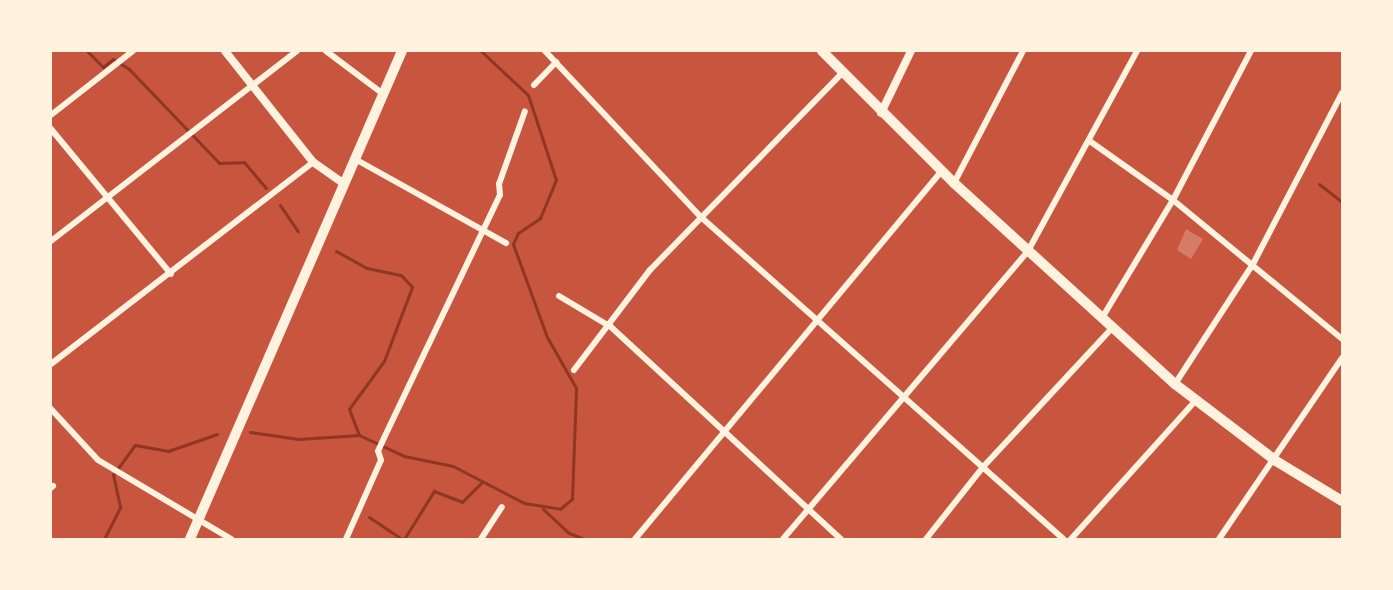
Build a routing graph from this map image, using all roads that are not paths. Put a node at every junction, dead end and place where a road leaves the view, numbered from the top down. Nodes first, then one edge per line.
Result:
1 (133, 51) edge
2 (225, 51) edge
3 (297, 51) edge
4 (326, 51) edge
5 (402, 51) edge
6 (545, 51) edge
7 (822, 51) edge
8 (911, 51) edge
9 (1023, 51) edge
10 (1137, 51) edge
11 (1251, 51) edge
12 (556, 62) junction
13 (842, 73) junction
14 (534, 85) dead end
15 (252, 87) junction
16 (1342, 93) edge
17 (383, 94) junction
18 (525, 111) dead end
19 (881, 113) junction
20 (51, 115) edge
21 (51, 129) edge
22 (1091, 142) junction
23 (355, 159) junction
24 (313, 162) junction
25 (942, 171) junction
26 (344, 183) junction
27 (954, 183) junction
28 (107, 198) junction
29 (1173, 200) junction
30 (702, 218) junction
31 (481, 228) junction
32 (51, 241) edge
33 (506, 243) dead end
34 (1028, 251) junction
35 (1253, 264) junction
36 (171, 274) junction
37 (560, 296) dead end
38 (816, 317) junction
39 (1101, 318) junction
40 (611, 327) junction
41 (1112, 328) junction
42 (1342, 339) edge
43 (1342, 358) edge
44 (51, 364) edge
45 (574, 370) dead end
46 (1175, 384) junction
47 (902, 399) junction
48 (1196, 400) junction
49 (51, 409) edge
50 (723, 429) junction
51 (1276, 461) junction
52 (983, 467) junction
53 (1342, 501) edge
54 (502, 507) dead end
55 (808, 510) junction
56 (197, 521) junction
57 (190, 539) edge
58 (231, 539) edge
59 (346, 539) edge
60 (481, 539) edge
61 (635, 539) edge
62 (783, 539) edge
63 (841, 539) edge
64 (926, 539) edge
65 (1063, 539) edge
66 (1071, 539) edge
67 (1219, 539) edge

1 - 20 street
2 - 15 street
3 - 15 street
4 - 17 street
5 - 17 highway
6 - 12 street
7 - 13 highway
8 - 19 street
9 - 27 street
10 - 22 street
11 - 29 street
12 - 14 street
12 - 30 street
13 - 19 highway
13 - 30 street
15 - 24 street
15 - 28 street
16 - 35 street
17 - 23 highway
18 - 31 street
19 - 25 highway
21 - 28 street
22 - 29 street
22 - 34 street
23 - 26 highway
23 - 31 street
24 - 26 street
24 - 36 street
25 - 27 highway
25 - 38 street
26 - 56 highway
27 - 34 highway
28 - 32 street
28 - 36 street
29 - 35 street
29 - 39 street
30 - 38 street
30 - 40 street
31 - 33 street
31 - 59 street
34 - 39 highway
34 - 47 street
35 - 42 street
35 - 46 street
36 - 44 street
37 - 40 street
38 - 47 street
38 - 50 street
39 - 41 highway
40 - 45 street
40 - 50 street
41 - 46 highway
41 - 52 street
43 - 51 street
46 - 48 highway
47 - 52 street
47 - 55 street
48 - 51 highway
48 - 66 street
49 - 56 street
50 - 55 street
50 - 61 street
51 - 53 highway
51 - 67 street
52 - 64 street
52 - 65 street
54 - 60 street
55 - 62 street
55 - 63 street
56 - 57 highway
56 - 58 street

